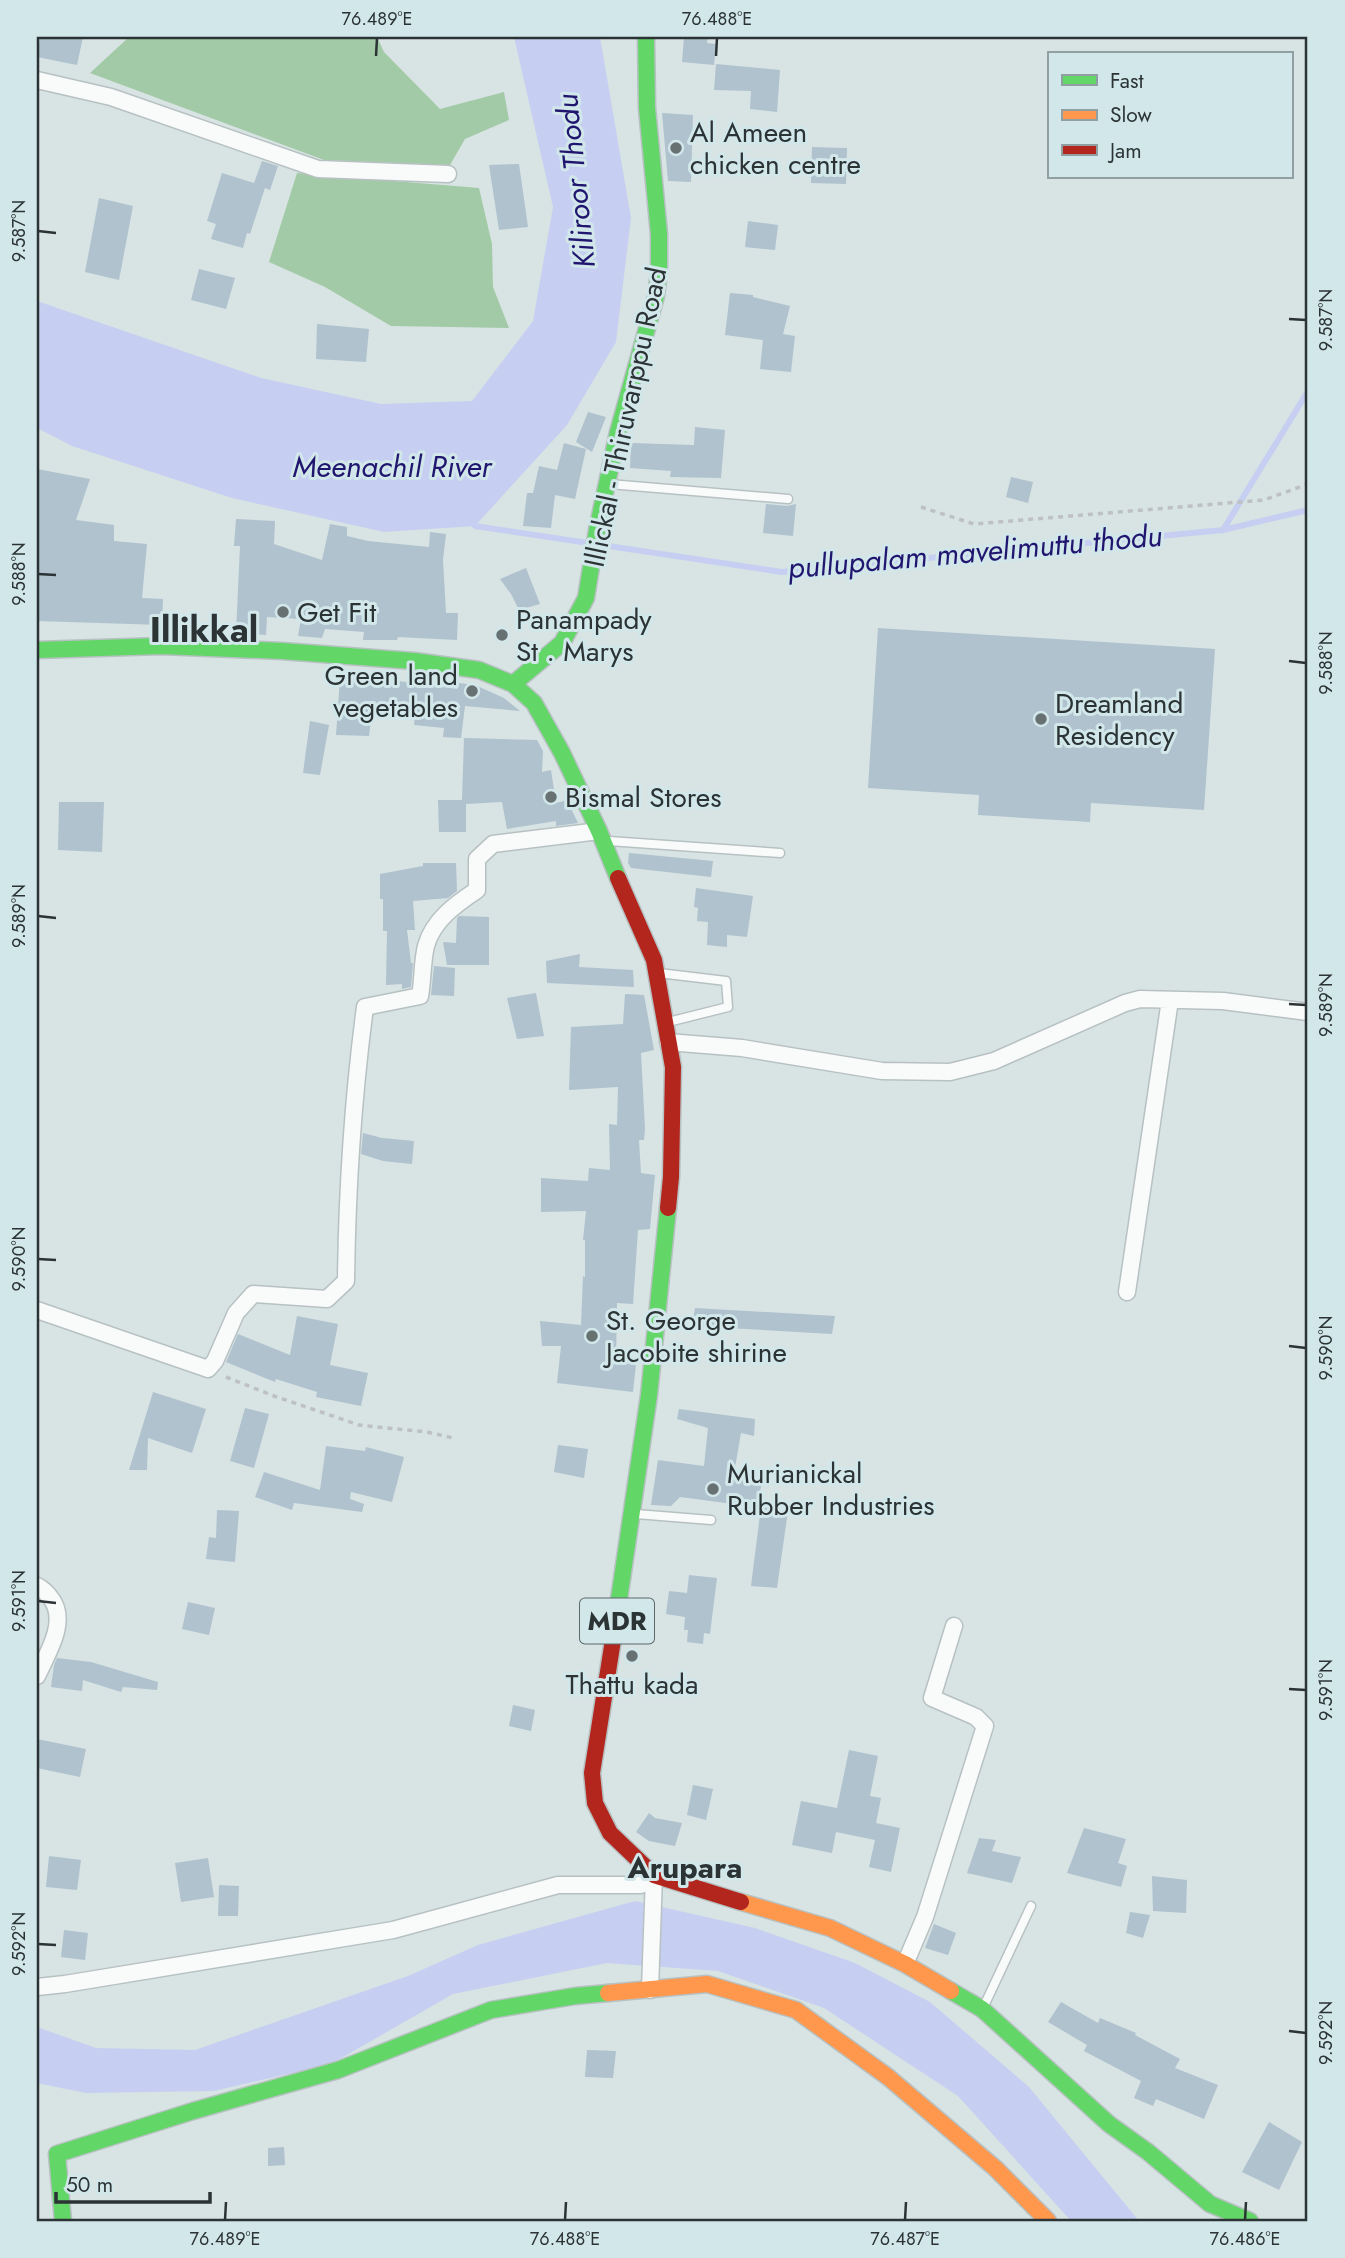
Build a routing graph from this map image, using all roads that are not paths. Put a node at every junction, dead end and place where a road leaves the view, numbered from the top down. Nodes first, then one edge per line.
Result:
1 (646, 37) edge
2 (37, 80) edge
3 (447, 174) dead end
4 (608, 484) junction
5 (788, 499) dead end
6 (37, 650) edge
7 (513, 684) junction
8 (601, 835) junction
9 (780, 853) dead end
10 (657, 972) junction
11 (1170, 1000) junction
12 (1308, 1012) edge
13 (665, 1023) junction
14 (668, 1042) junction
15 (1127, 1292) dead end
16 (37, 1310) edge
17 (633, 1514) junction
18 (711, 1520) dead end
19 (37, 1586) edge
20 (954, 1626) dead end
21 (37, 1676) edge
22 (653, 1880) junction
23 (1031, 1906) dead end
24 (905, 1964) junction
25 (37, 1987) edge
26 (650, 1990) junction
27 (982, 2009) junction
28 (63, 2221) edge
29 (1048, 2221) edge
30 (1250, 2221) edge

1 - 4 main road, Illickal - Thiruvarppu Road
2 - 3 street
4 - 5 lane
4 - 7 main road, Illickal - Thiruvarppu Road
6 - 7 main road, MDR
7 - 8 main road, MDR
8 - 9 lane
8 - 10 main road, MDR
8 - 16 street
10 - 13 main road, MDR
10 - 13 lane
11 - 12 street
11 - 14 street
11 - 15 street
13 - 14 main road, MDR
14 - 17 main road, MDR
17 - 18 lane
17 - 22 main road, MDR
19 - 21 street
20 - 24 street
22 - 24 main road, MDR
22 - 25 street
22 - 26 street
23 - 27 lane
24 - 27 main road, MDR
26 - 28 main road
26 - 29 main road
27 - 30 main road, MDR

